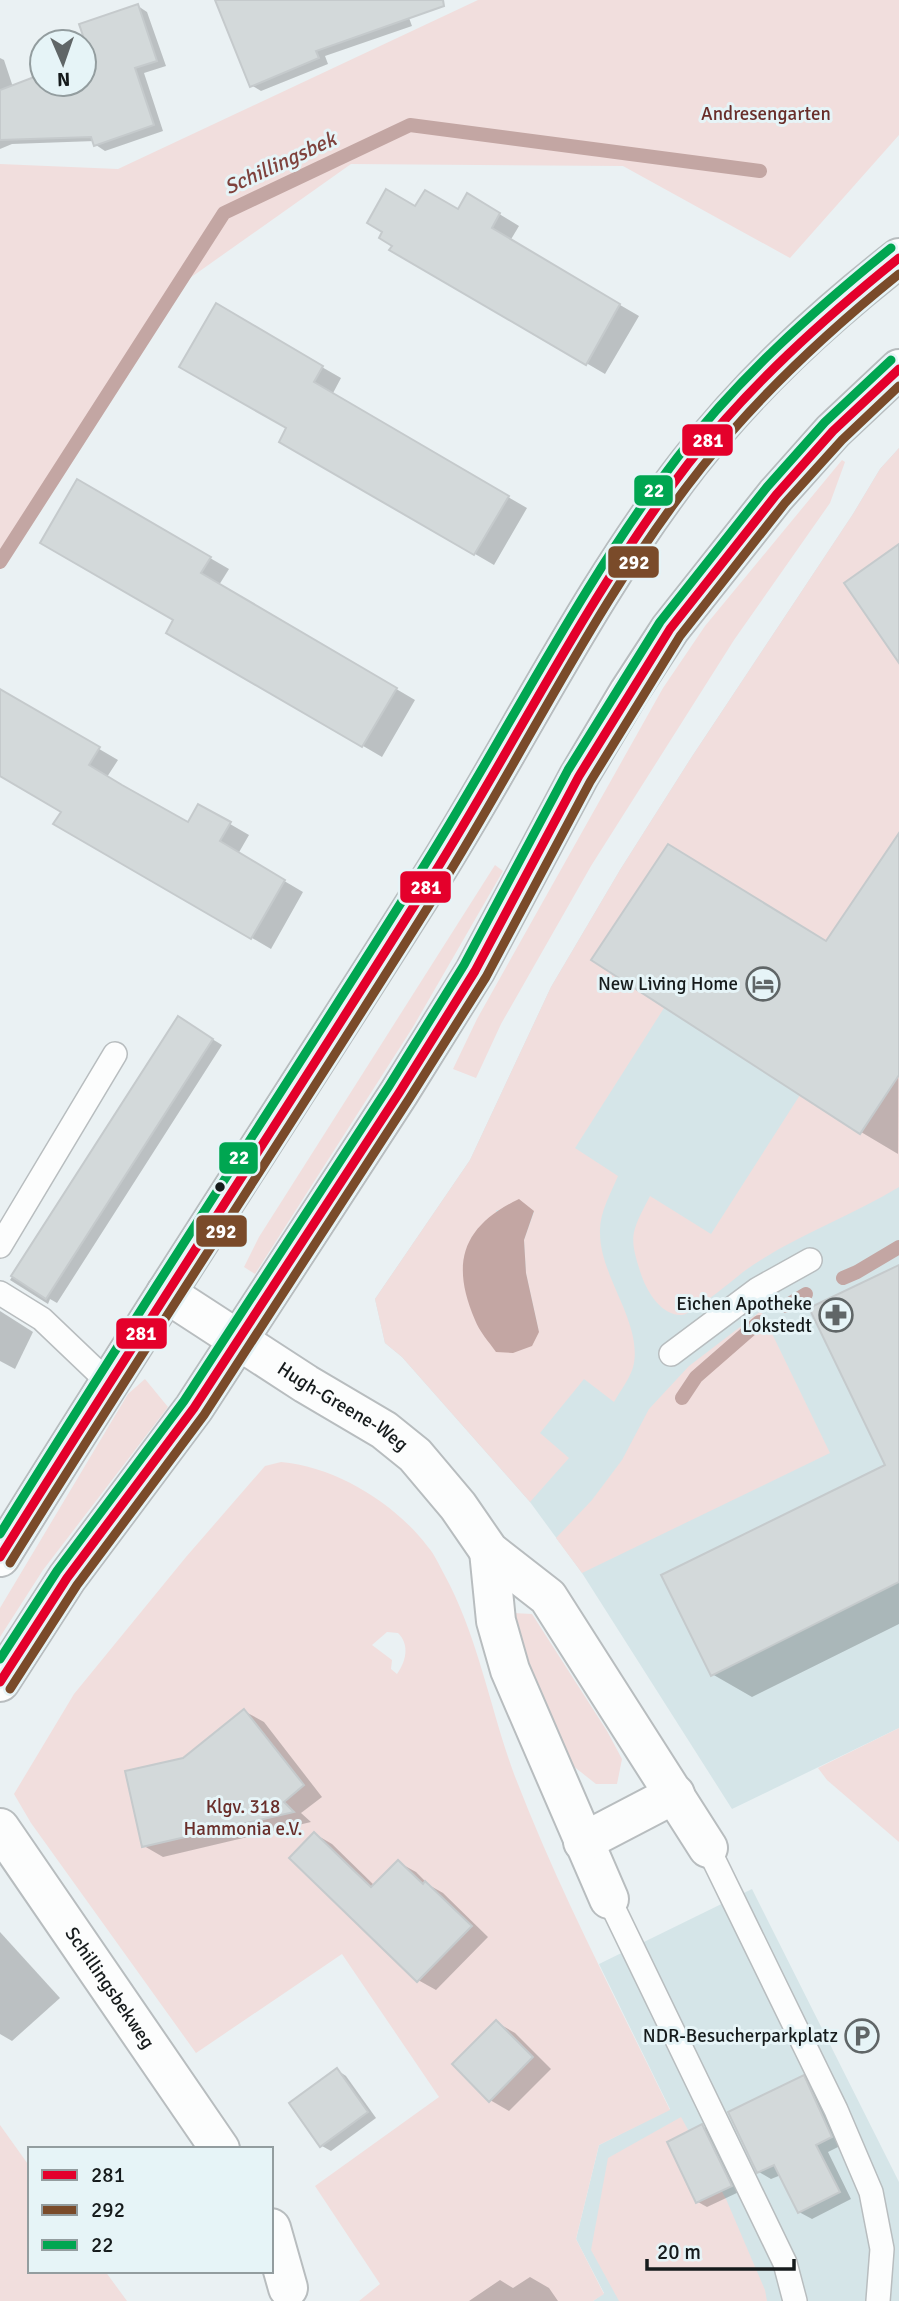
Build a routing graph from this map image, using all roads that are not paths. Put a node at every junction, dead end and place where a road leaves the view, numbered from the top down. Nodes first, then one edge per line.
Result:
1 (899, 258) edge
2 (899, 369) edge
3 (115, 1054) dead end
4 (0, 1246) edge
5 (810, 1260) dead end
6 (0, 1293) edge
7 (166, 1293) junction
8 (239, 1340) junction
9 (671, 1354) dead end
10 (108, 1382) junction
11 (489, 1551) junction
12 (0, 1557) edge
13 (0, 1682) edge
14 (675, 1794) junction
15 (0, 1828) edge
16 (583, 1842) junction
17 (708, 1848) joint
18 (608, 1899) joint
19 (219, 2147) edge
20 (273, 2235) edge
21 (288, 2288) dead end
22 (795, 2301) edge
23 (878, 2301) edge

1 - 7 main road
2 - 8 main road
3 - 4 lane
5 - 9 lane
6 - 10 lane
7 - 8 main road, Hugh-Greene-Weg
7 - 10 main road
8 - 11 main road, Hugh-Greene-Weg
8 - 13 main road
10 - 12 main road
11 - 14 main road, Hugh-Greene-Weg
11 - 16 main road, Hugh-Greene-Weg
14 - 16 main road
14 - 17 main road, Hugh-Greene-Weg
15 - 19 main road, Schillingsbekweg
16 - 18 main road, Hugh-Greene-Weg
17 - 23 lane
18 - 22 lane
20 - 21 main road

